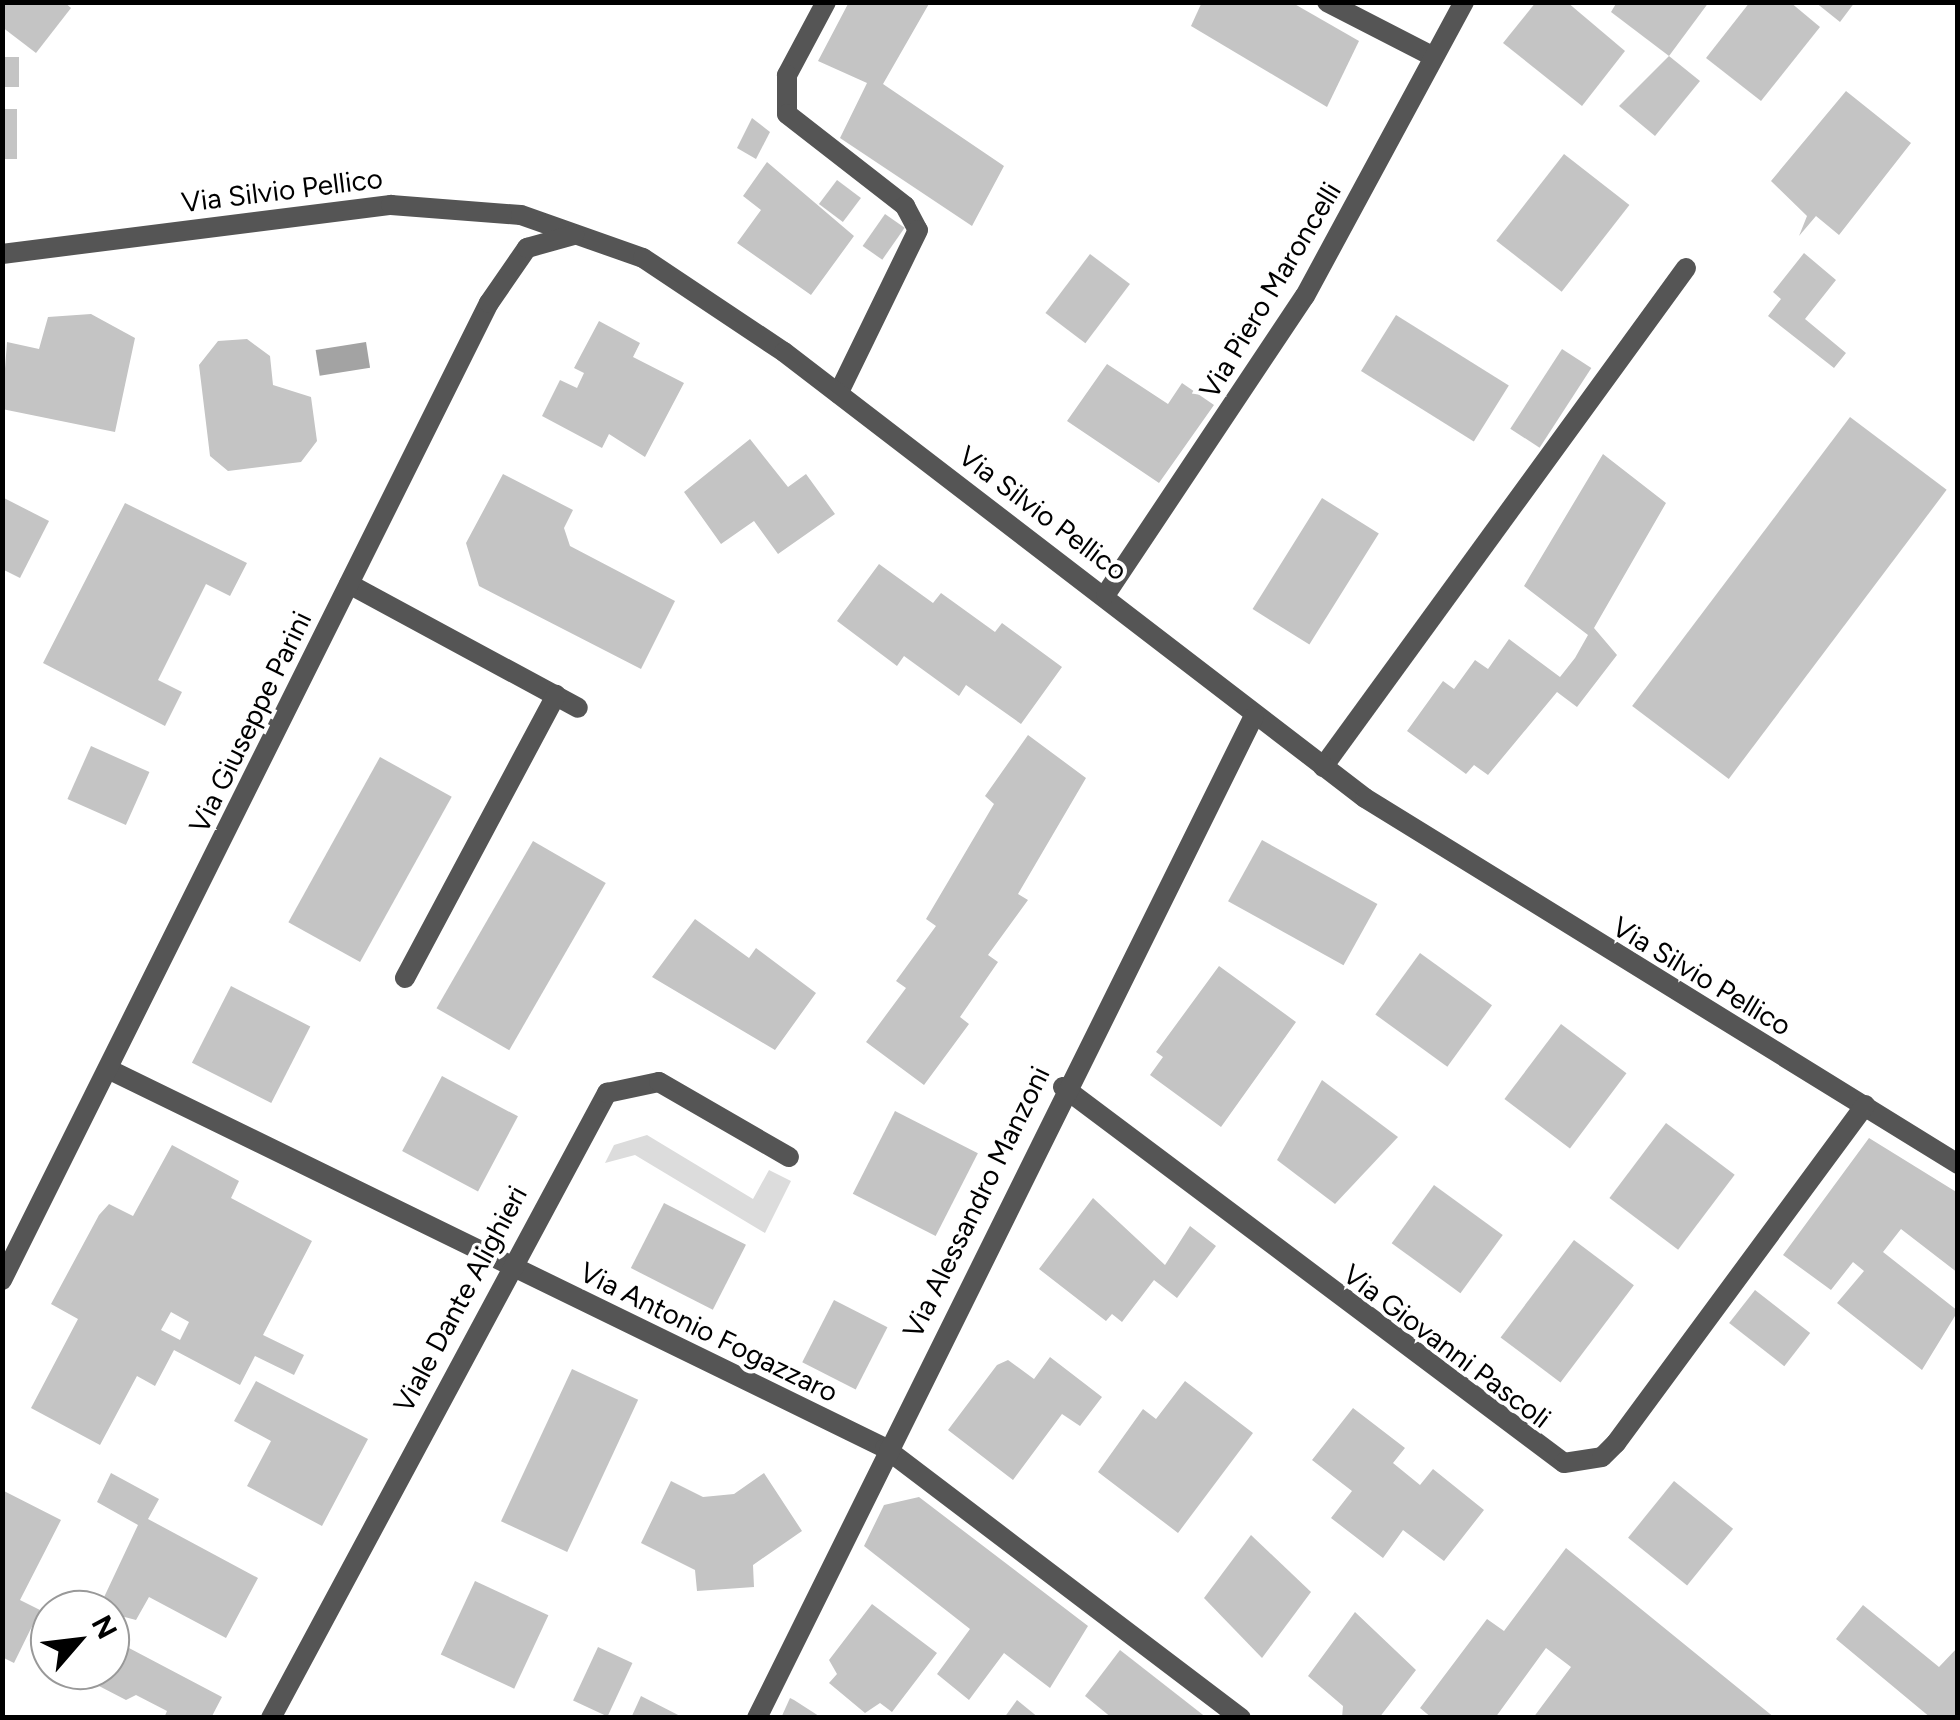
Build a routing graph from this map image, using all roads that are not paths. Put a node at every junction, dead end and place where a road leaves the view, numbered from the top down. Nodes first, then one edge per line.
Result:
1 (826, 2) edge
2 (1327, 2) edge
3 (1464, 2) edge
4 (1434, 57) junction
5 (584, 235) junction
6 (2, 254) edge
7 (1686, 268) dead end
8 (838, 394) junction
9 (350, 584) junction
10 (1106, 594) junction
11 (556, 695) junction
12 (578, 708) dead end
13 (1254, 716) junction
14 (1323, 767) junction
15 (405, 978) dead end
16 (108, 1069) junction
17 (1063, 1087) junction
18 (1866, 1105) junction
19 (789, 1157) dead end
20 (1958, 1164) edge
21 (508, 1266) junction
22 (2, 1280) edge
23 (885, 1448) junction
24 (271, 1718) edge
25 (757, 1718) edge
26 (1241, 1718) edge

1 - 8 street
2 - 4 street
3 - 4 street, Via Piero Maroncelli
4 - 10 street, Via Piero Maroncelli
5 - 6 street, Via Silvio Pellico
5 - 8 street, Via Silvio Pellico
5 - 9 street, Via Giuseppe Parini
7 - 14 street
8 - 10 street, Via Silvio Pellico
9 - 11 street
9 - 16 street, Via Giuseppe Parini
10 - 13 street, Via Silvio Pellico
11 - 12 street
11 - 15 street
13 - 14 street, Via Silvio Pellico
13 - 17 street, Via Alessandro Manzoni
14 - 18 street, Via Silvio Pellico
16 - 21 street, Via Antonio Fogazzaro
16 - 22 street, Via Giuseppe Parini
17 - 18 street, Via Giovanni Pascoli
17 - 23 street, Via Alessandro Manzoni
18 - 20 street, Via Silvio Pellico
19 - 21 street, Viale Dante Alighieri
21 - 23 street, Via Antonio Fogazzaro
21 - 24 street, Viale Dante Alighieri
23 - 25 street, Via Alessandro Manzoni
23 - 26 street, Via Antonio Fogazzaro

